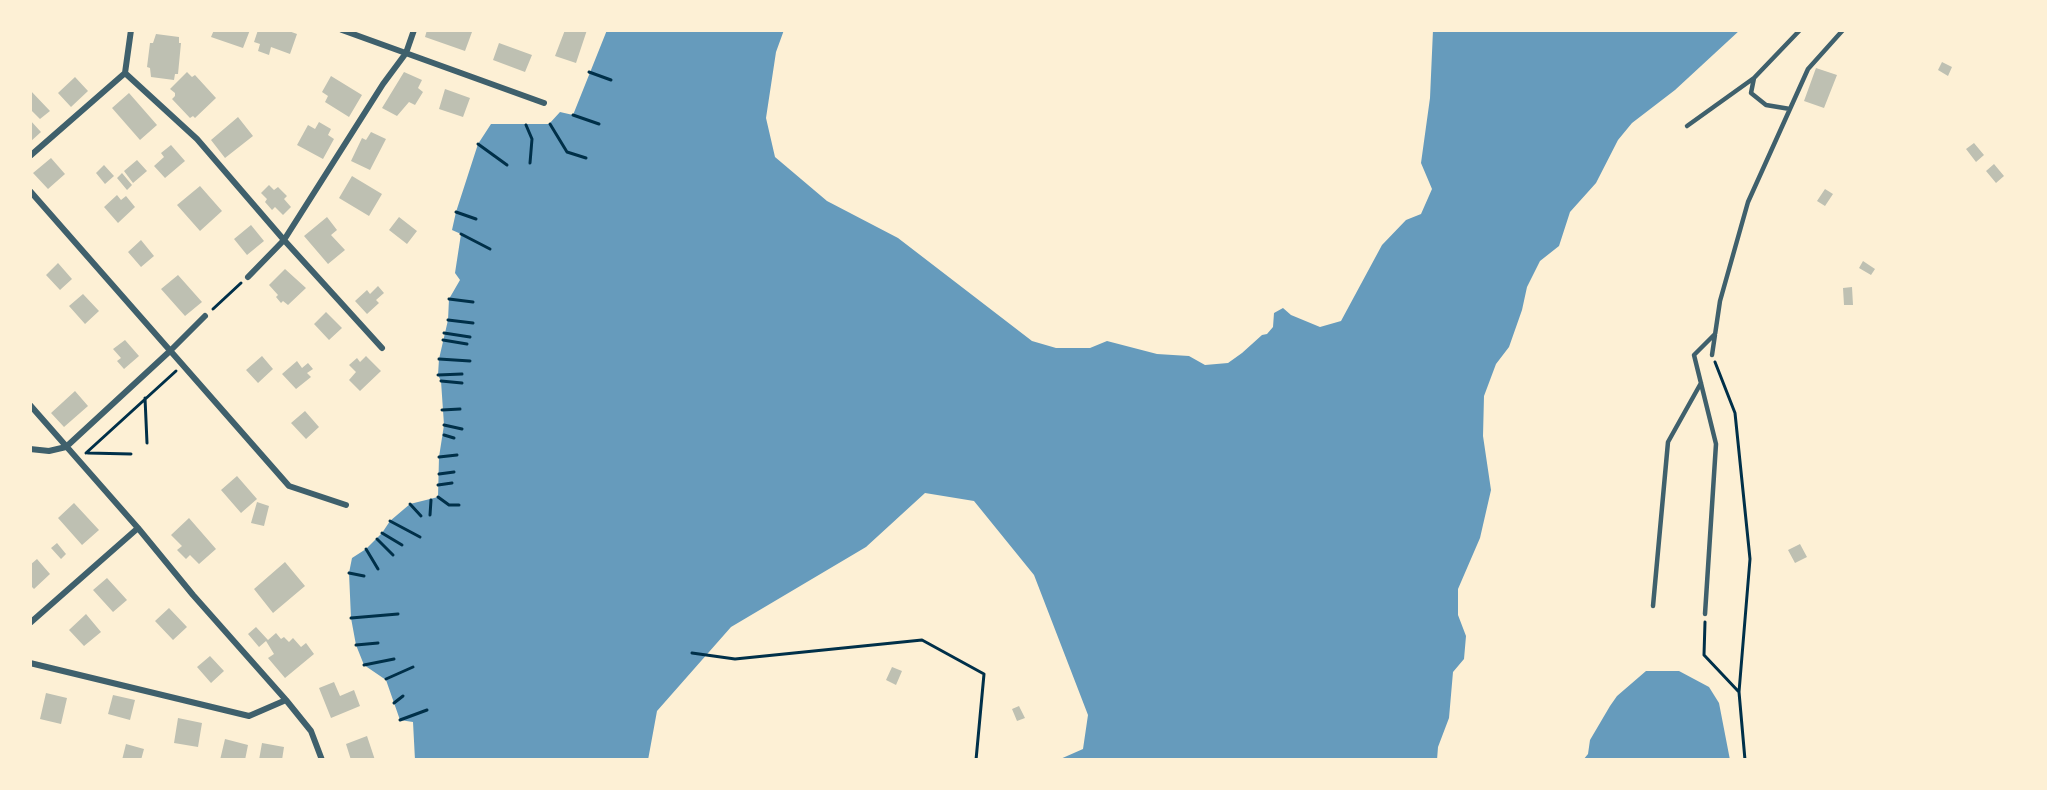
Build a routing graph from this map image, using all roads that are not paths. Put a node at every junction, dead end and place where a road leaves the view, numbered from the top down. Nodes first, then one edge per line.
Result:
1 (131, 30) edge
2 (342, 30) edge
3 (414, 30) edge
4 (1800, 30) edge
5 (1843, 30) edge
6 (406, 52) junction
7 (125, 73) junction
8 (1754, 78) junction
9 (544, 103) dead end
10 (1790, 109) junction
11 (1687, 126) dead end
12 (30, 156) edge
13 (30, 191) edge
14 (284, 240) junction
15 (248, 277) road end
16 (205, 316) road end
17 (1716, 333) junction
18 (382, 348) dead end
19 (170, 351) junction
20 (1712, 355) road end
21 (1701, 383) junction
22 (30, 405) edge
23 (66, 447) junction
24 (30, 449) edge
25 (346, 505) dead end
26 (138, 528) junction
27 (1653, 606) dead end
28 (1705, 614) road end
29 (30, 623) edge
30 (30, 663) edge
31 (286, 699) junction
32 (322, 760) edge

1 - 7 street
2 - 6 street
3 - 6 street
4 - 8 lane
5 - 10 lane
6 - 9 street
6 - 14 street
7 - 12 street
7 - 14 street
8 - 10 lane
8 - 11 lane
10 - 17 lane
13 - 19 street
14 - 15 street
14 - 18 street
16 - 19 street
17 - 20 lane
17 - 21 lane
19 - 23 street
19 - 25 street
21 - 27 lane
21 - 28 lane
22 - 23 street
23 - 24 street
23 - 26 street
26 - 29 street
26 - 31 street
30 - 31 street
31 - 32 street

